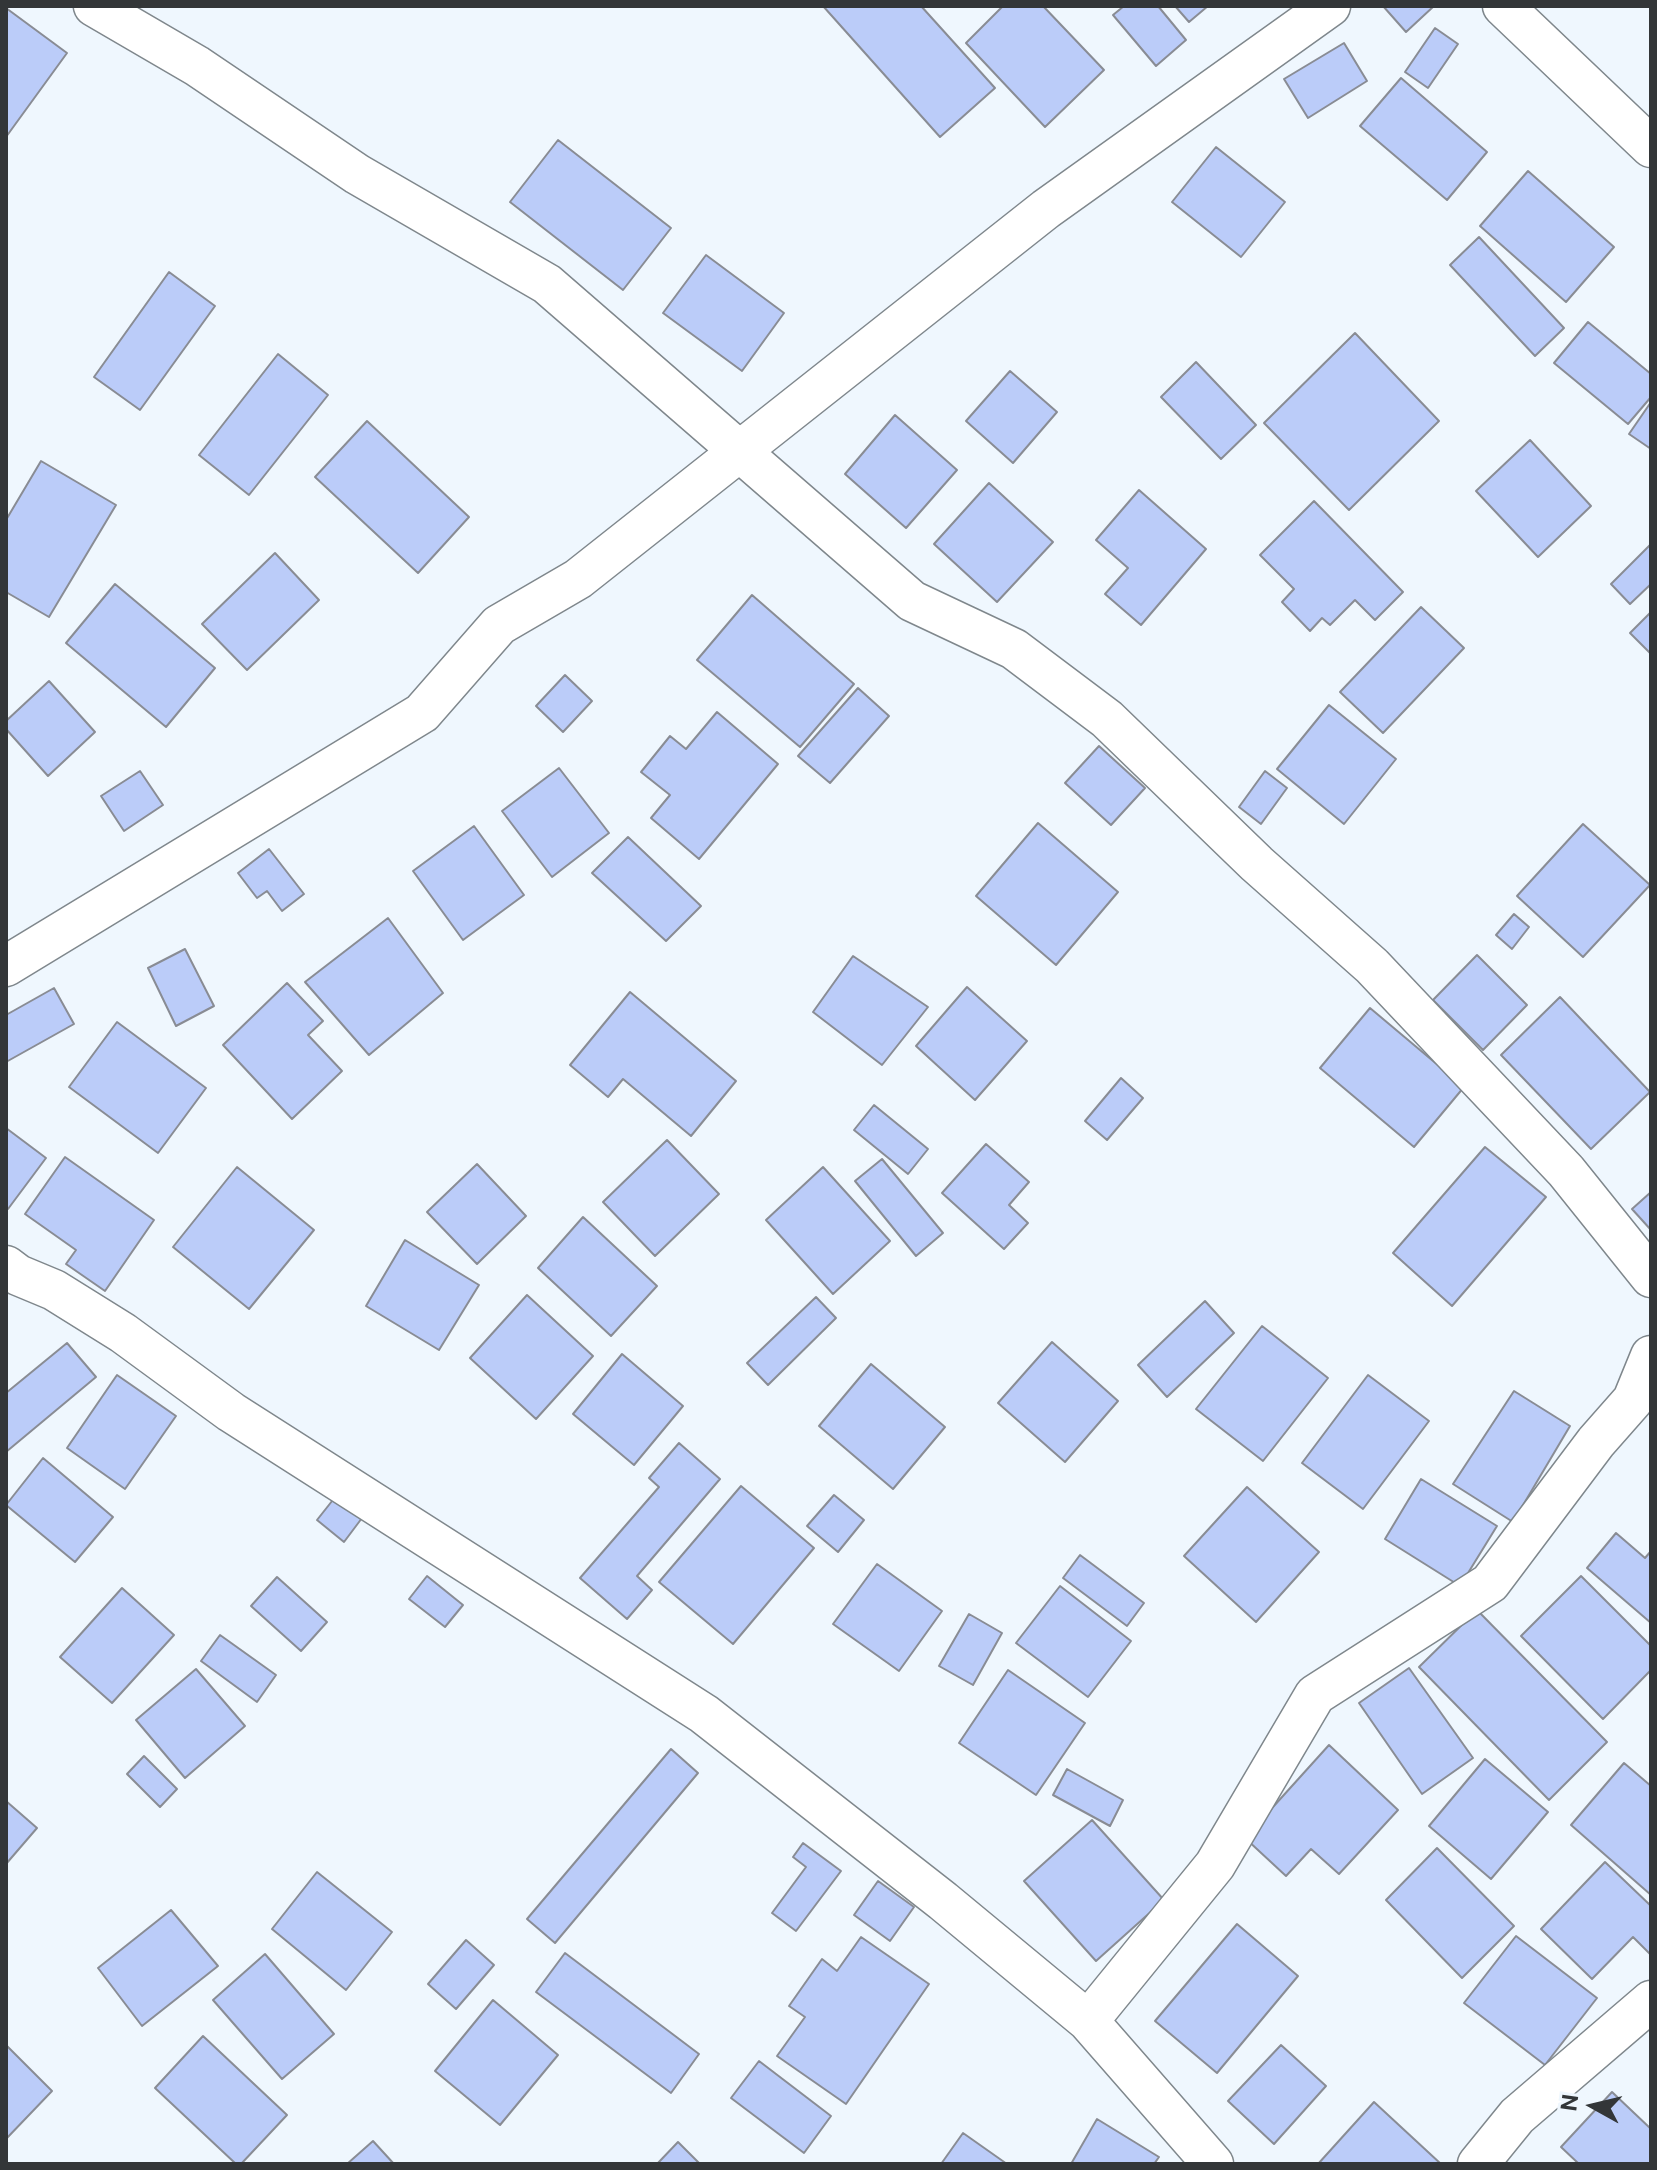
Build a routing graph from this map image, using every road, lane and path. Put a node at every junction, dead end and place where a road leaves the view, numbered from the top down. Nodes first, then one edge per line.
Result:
1 (94, 6) edge
2 (1330, 6) edge
3 (1503, 6) edge
4 (1651, 147) edge
5 (740, 450) junction
6 (6, 966) edge
7 (6, 1266) edge
8 (1651, 1277) edge
9 (1651, 1356) edge
10 (1651, 2001) edge
11 (1088, 2021) junction
12 (1213, 2164) edge
13 (1478, 2164) edge

1 - 5 street
2 - 5 street
3 - 4 street
5 - 6 street
5 - 8 street
7 - 11 street
9 - 11 street
10 - 13 street
11 - 12 street

